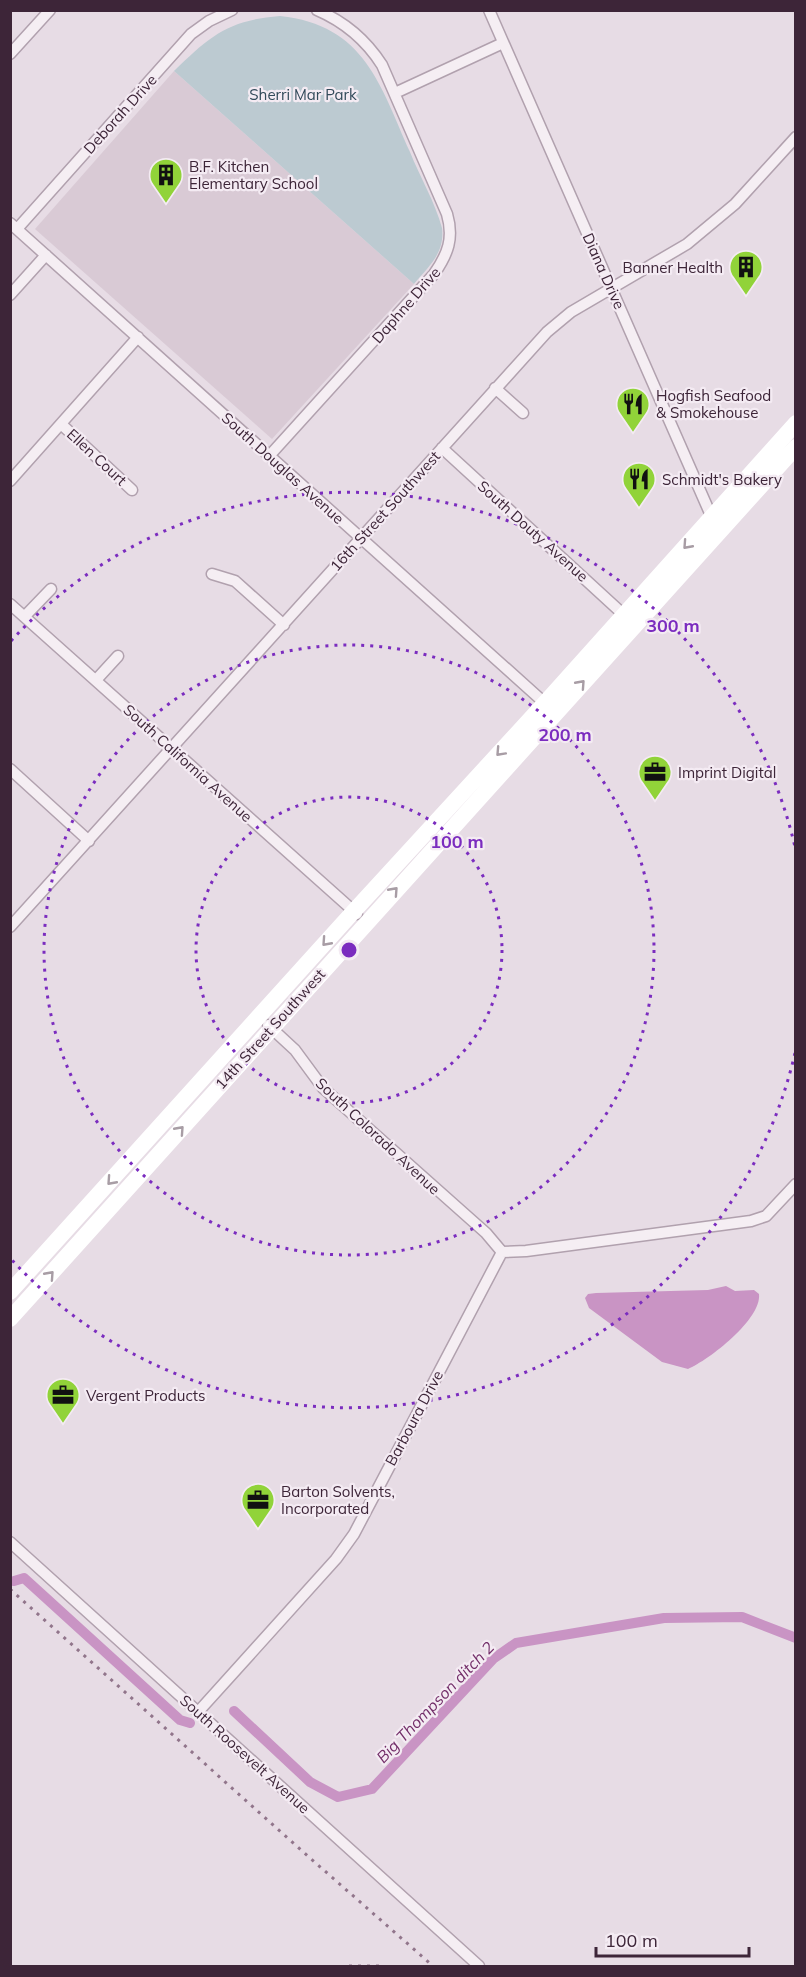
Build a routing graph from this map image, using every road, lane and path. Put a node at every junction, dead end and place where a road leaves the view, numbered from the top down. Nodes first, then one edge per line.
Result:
1 (50, 10) edge
2 (232, 10) edge
3 (317, 10) edge
4 (489, 10) edge
5 (503, 43) junction
6 (10, 54) edge
7 (395, 93) junction
8 (795, 137) edge
9 (14, 226) edge
10 (46, 255) junction
11 (612, 290) junction
12 (10, 295) edge
13 (138, 338) junction
14 (495, 388) junction
15 (523, 413) dead end
16 (795, 423) edge
17 (61, 424) junction
18 (795, 447) edge
19 (442, 448) junction
20 (270, 455) junction
21 (10, 480) edge
22 (132, 490) dead end
23 (716, 524) junction
24 (360, 538) junction
25 (212, 574) dead end
26 (51, 590) dead end
27 (10, 604) edge
28 (624, 615) junction
29 (25, 616) junction
30 (284, 625) junction
31 (118, 656) dead end
32 (96, 680) junction
33 (550, 708) junction
34 (171, 749) junction
35 (10, 769) edge
36 (89, 841) junction
37 (360, 917) junction
38 (10, 927) edge
39 (258, 1017) junction
40 (271, 1028) junction
41 (795, 1184) edge
42 (502, 1252) junction
43 (10, 1292) edge
44 (10, 1318) edge
45 (10, 1542) edge
46 (198, 1712) junction
47 (479, 1966) edge

1 - 6 street
2 - 9 street, Deborah Drive
3 - 7 street
4 - 5 street, Diana Drive
5 - 7 street
5 - 11 street, Diana Drive
7 - 20 street, Daphne Drive
8 - 11 street, 16th Street Southwest
9 - 10 street, South Douglas Avenue
10 - 12 street
10 - 13 street, South Douglas Avenue
11 - 14 street, 16th Street Southwest
11 - 23 street, Diana Drive
13 - 17 street
13 - 20 street, South Douglas Avenue
14 - 15 street
14 - 19 street, 16th Street Southwest
16 - 23 main road, 14th Street Southwest
17 - 21 street
17 - 22 street, Ellen Court
18 - 23 main road, 14th Street Southwest
19 - 24 street, 16th Street Southwest
19 - 28 street, South Douty Avenue
20 - 24 street, South Douglas Avenue
23 -> 28 main road, 14th Street Southwest
33 -> 23 main road, 14th Street Southwest
24 - 30 street, 16th Street Southwest
24 - 33 street, South Douglas Avenue
25 - 30 street
26 - 29 street
27 - 29 street, South California Avenue
28 - 33 main road, 14th Street Southwest
29 - 32 street, South California Avenue
30 - 34 street, 16th Street Southwest
31 - 32 street
32 - 34 street, South California Avenue
33 - 37 main road, 14th Street Southwest
34 - 36 street, 16th Street Southwest
34 - 37 street, South California Avenue
35 - 36 street
36 - 38 street, 16th Street Southwest
37 -> 39 main road, 14th Street Southwest
37 - 40 main road, 14th Street Southwest
39 - 40 street, South Colorado Avenue
39 -> 43 main road, 14th Street Southwest
40 - 42 street, South Colorado Avenue
44 -> 40 main road, 14th Street Southwest
41 - 42 street
42 - 46 street, Barboura Drive
45 - 46 street, South Roosevelt Avenue
46 - 47 street, South Roosevelt Avenue

